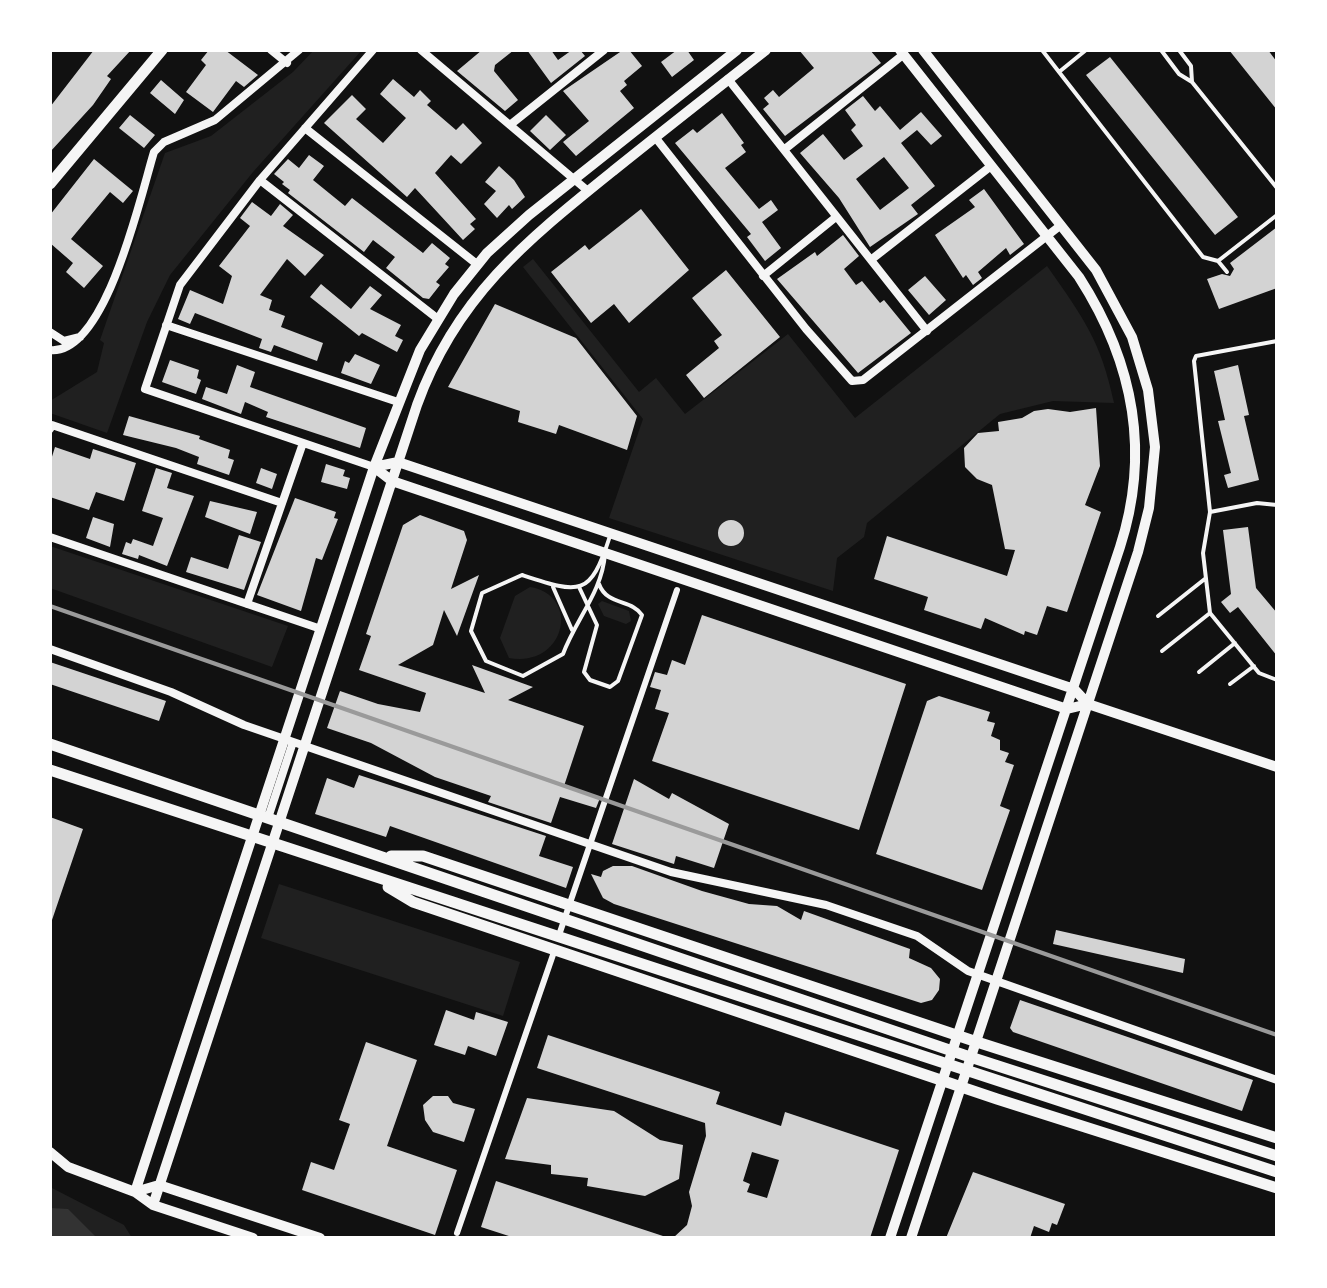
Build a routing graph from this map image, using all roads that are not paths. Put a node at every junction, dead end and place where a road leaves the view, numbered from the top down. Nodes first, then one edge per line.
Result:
1 (162, 50) edge
2 (271, 50) edge
3 (299, 50) edge
4 (373, 50) edge
5 (421, 50) edge
6 (604, 50) edge
7 (737, 50) edge
8 (766, 50) edge
9 (923, 50) edge
10 (1042, 50) edge
11 (1086, 50) edge
12 (1161, 50) edge
13 (1179, 50) edge
14 (902, 52) edge
15 (287, 63) junction
16 (1059, 72) junction
17 (728, 79) junction
18 (1192, 82) junction
19 (510, 125) junction
20 (305, 128) junction
21 (655, 137) junction
22 (785, 149) junction
23 (991, 166) junction
24 (575, 179) junction
25 (260, 180) junction
26 (50, 184) edge
27 (1277, 188) edge
28 (588, 191) junction
29 (1277, 215) edge
30 (836, 217) junction
31 (1061, 225) junction
32 (1046, 236) junction
33 (872, 259) junction
34 (1218, 261) junction
35 (478, 265) junction
36 (1227, 272) dead end
37 (763, 276) junction
38 (438, 319) junction
39 (166, 325) junction
40 (927, 331) junction
41 (50, 332) edge
42 (81, 337) junction
43 (1277, 341) edge
44 (50, 350) edge
45 (398, 402) junction
46 (50, 429) edge
47 (303, 443) junction
48 (398, 462) junction
49 (374, 467) junction
50 (392, 481) junction
51 (282, 503) junction
52 (1277, 505) edge
53 (1210, 512) junction
54 (610, 536) junction
55 (50, 537) edge
56 (605, 552) junction
57 (1206, 578) junction
58 (599, 583) junction
59 (552, 585) junction
60 (579, 587) junction
61 (677, 590) dead end
62 (247, 604) junction
63 (587, 607) junction
64 (1210, 613) junction
65 (1158, 616) dead end
66 (321, 629) junction
67 (572, 630) junction
68 (1235, 643) junction
69 (50, 649) edge
70 (1162, 651) dead end
71 (1254, 666) junction
72 (1199, 672) dead end
73 (1277, 680) edge
74 (1230, 684) dead end
75 (1074, 689) junction
76 (1088, 704) junction
77 (1067, 709) junction
78 (293, 742) junction
79 (50, 744) edge
80 (1277, 767) edge
81 (50, 770) edge
82 (268, 818) junction
83 (379, 855) junction
84 (372, 877) junction
85 (958, 1036) junction
86 (977, 1042) junction
87 (1277, 1080) edge
88 (944, 1081) junction
89 (962, 1087) junction
90 (1277, 1138) edge
91 (50, 1152) edge
92 (1277, 1156) edge
93 (1277, 1172) edge
94 (159, 1185) junction
95 (1277, 1188) edge
96 (135, 1192) junction
97 (153, 1205) junction
98 (457, 1233) dead end
99 (253, 1238) edge
100 (320, 1238) edge
101 (890, 1238) edge
102 (911, 1238) edge

1 - 26 main road
2 - 15 street
3 - 15 street
4 - 20 street
5 - 19 street
6 - 19 street
7 - 24 street
8 - 17 street
9 - 31 street
10 - 16 lane
11 - 16 lane
12 - 18 lane
13 - 18 lane
14 - 22 street
14 - 23 street
15 - 42 street
16 - 34 lane
17 - 21 street
17 - 22 street
18 - 27 lane
19 - 24 street
20 - 25 street
20 - 35 street
21 - 28 street
21 - 37 street
22 - 30 street
23 - 32 street
23 - 33 street
24 - 28 street
24 - 35 street
25 - 38 street
25 - 39 street
28 - 48 street
29 - 34 lane
30 - 33 street
30 - 37 street
31 - 32 street
31 - 76 street
32 - 40 street
32 - 75 street
33 - 40 street
34 - 36 lane
35 - 38 street
37 - 40 street
38 - 45 street
39 - 45 street
39 - 47 street
41 - 42 street
42 - 44 street
43 - 53 lane
45 - 49 street
46 - 51 street
47 - 49 street
47 - 51 street
48 - 49 street
48 - 50 street
48 - 54 street
49 - 50 street
49 - 66 street
50 - 56 street
50 - 94 street
51 - 62 street
52 - 53 lane
53 - 57 lane
54 - 56 lane
54 - 75 street
55 - 62 street
56 - 58 lane
56 - 60 lane
56 - 77 street
57 - 64 lane
57 - 65 lane
58 - 63 lane
58 - 63 lane
59 - 60 lane
59 - 67 lane
59 - 67 lane
60 - 63 lane
61 - 98 street
62 - 66 street
63 - 67 lane
64 - 68 lane
64 - 70 lane
66 - 96 street
68 - 71 lane
68 - 72 lane
69 - 78 street
71 - 73 lane
71 - 74 lane
75 - 76 street
75 - 77 street
76 - 77 street
76 - 80 street
76 - 86 street
77 - 85 street
78 - 82 street
78 - 87 street
79 - 82 main road
81 - 84 main road
82 - 83 main road
83 - 85 main road
83 - 92 main road
84 - 88 main road
84 - 93 main road
85 - 86 main road
85 - 88 street
86 - 89 street
86 - 90 main road
88 - 89 main road
88 - 101 street
89 - 95 main road
89 - 102 street
91 - 96 street
94 - 96 street
94 - 97 street
94 - 100 street
96 - 97 street
97 - 99 street

